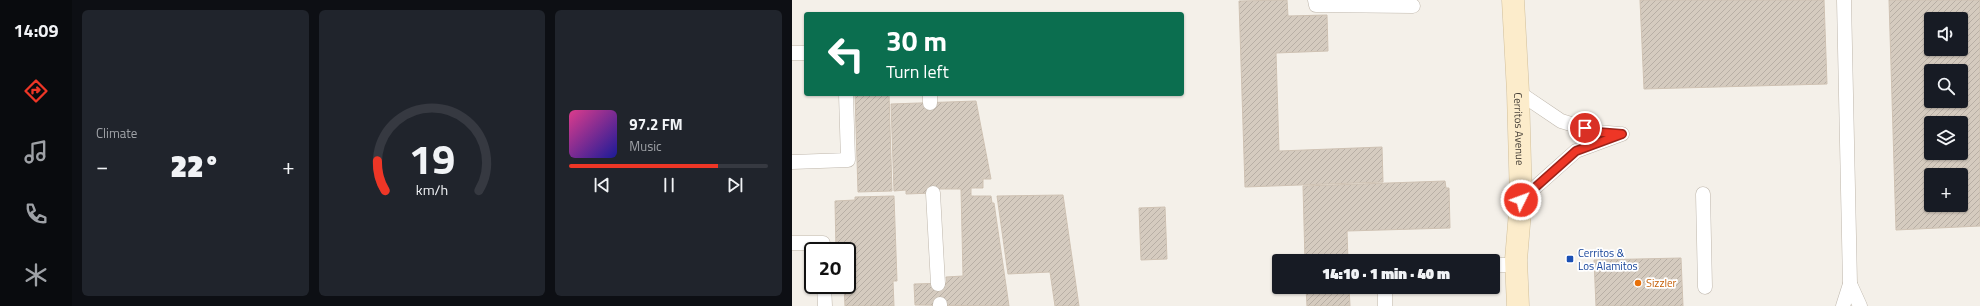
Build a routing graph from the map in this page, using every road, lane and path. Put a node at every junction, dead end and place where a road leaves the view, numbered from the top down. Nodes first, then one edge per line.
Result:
1 (1315, 0) edge
2 (1513, 0) edge
3 (1844, 0) edge
4 (1413, 6) dead end
5 (792, 52) edge
6 (804, 53) edge
7 (1518, 92) junction
8 (846, 96) edge
9 (792, 162) edge
10 (933, 193) dead end
11 (1703, 194) dead end
12 (1521, 200) junction
13 (792, 243) edge
14 (804, 243) edge
15 (1516, 265) junction
16 (1500, 266) edge
17 (938, 284) dead end
18 (1850, 284) junction
19 (1705, 287) dead end
20 (824, 294) edge
21 (1385, 294) edge
22 (825, 306) edge
23 (1386, 306) edge
24 (1518, 306) edge
25 (1843, 306) edge
26 (1860, 306) edge

1 - 4 lane
2 - 7 main road, Cerritos Avenue
3 - 18 lane
5 - 6 lane
7 - 12 main road, Cerritos Avenue
7 - 12 lane
8 - 9 lane
10 - 17 lane
11 - 19 lane
12 - 15 main road, Cerritos Avenue
13 - 14 lane
15 - 16 lane
15 - 24 main road, Cerritos Avenue
18 - 25 lane
18 - 26 lane
20 - 22 lane
21 - 23 lane

